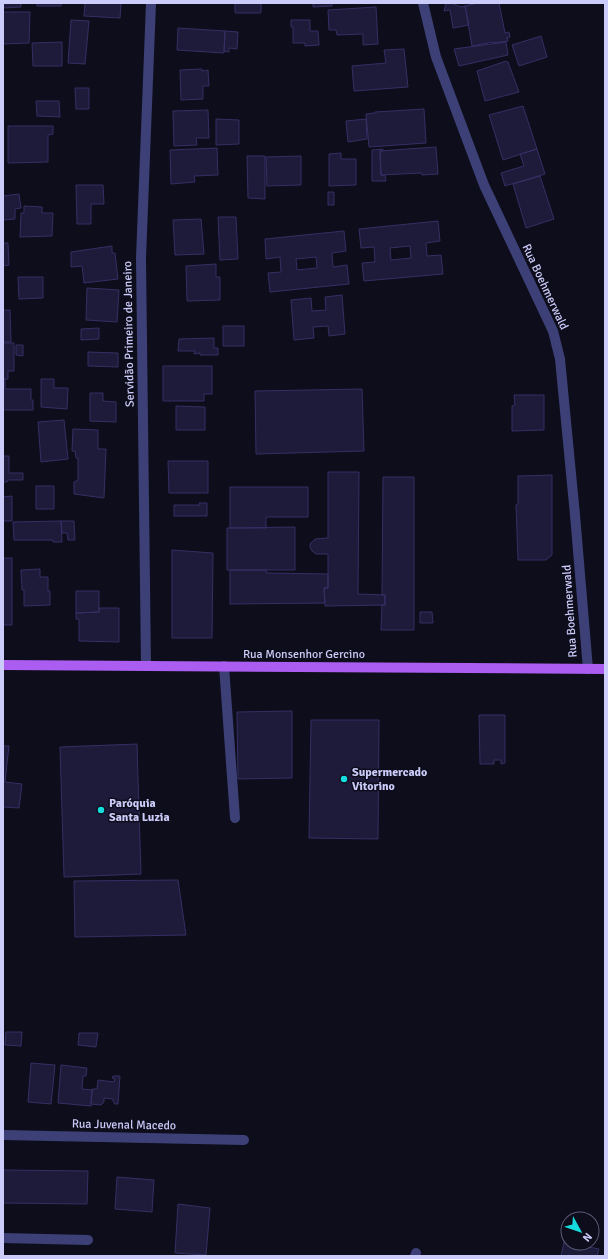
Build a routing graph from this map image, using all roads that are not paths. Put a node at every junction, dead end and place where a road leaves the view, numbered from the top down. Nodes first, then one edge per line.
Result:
1 (151, 3) edge
2 (423, 3) edge
3 (3, 665) edge
4 (146, 666) junction
5 (224, 666) junction
6 (588, 669) junction
7 (605, 669) edge
8 (235, 818) dead end
9 (3, 1136) edge
10 (244, 1140) dead end
11 (3, 1238) edge
12 (88, 1240) dead end

1 - 4 street, Servidão Primeiro de Janeiro
2 - 6 street, Rua Boehmerwald
3 - 4 main road, Rua Monsenhor Gercino
4 - 5 main road, Rua Monsenhor Gercino
5 - 6 main road, Rua Monsenhor Gercino
5 - 8 street
6 - 7 main road, Rua Monsenhor Gercino
9 - 10 street, Rua Juvenal Macedo
11 - 12 street

